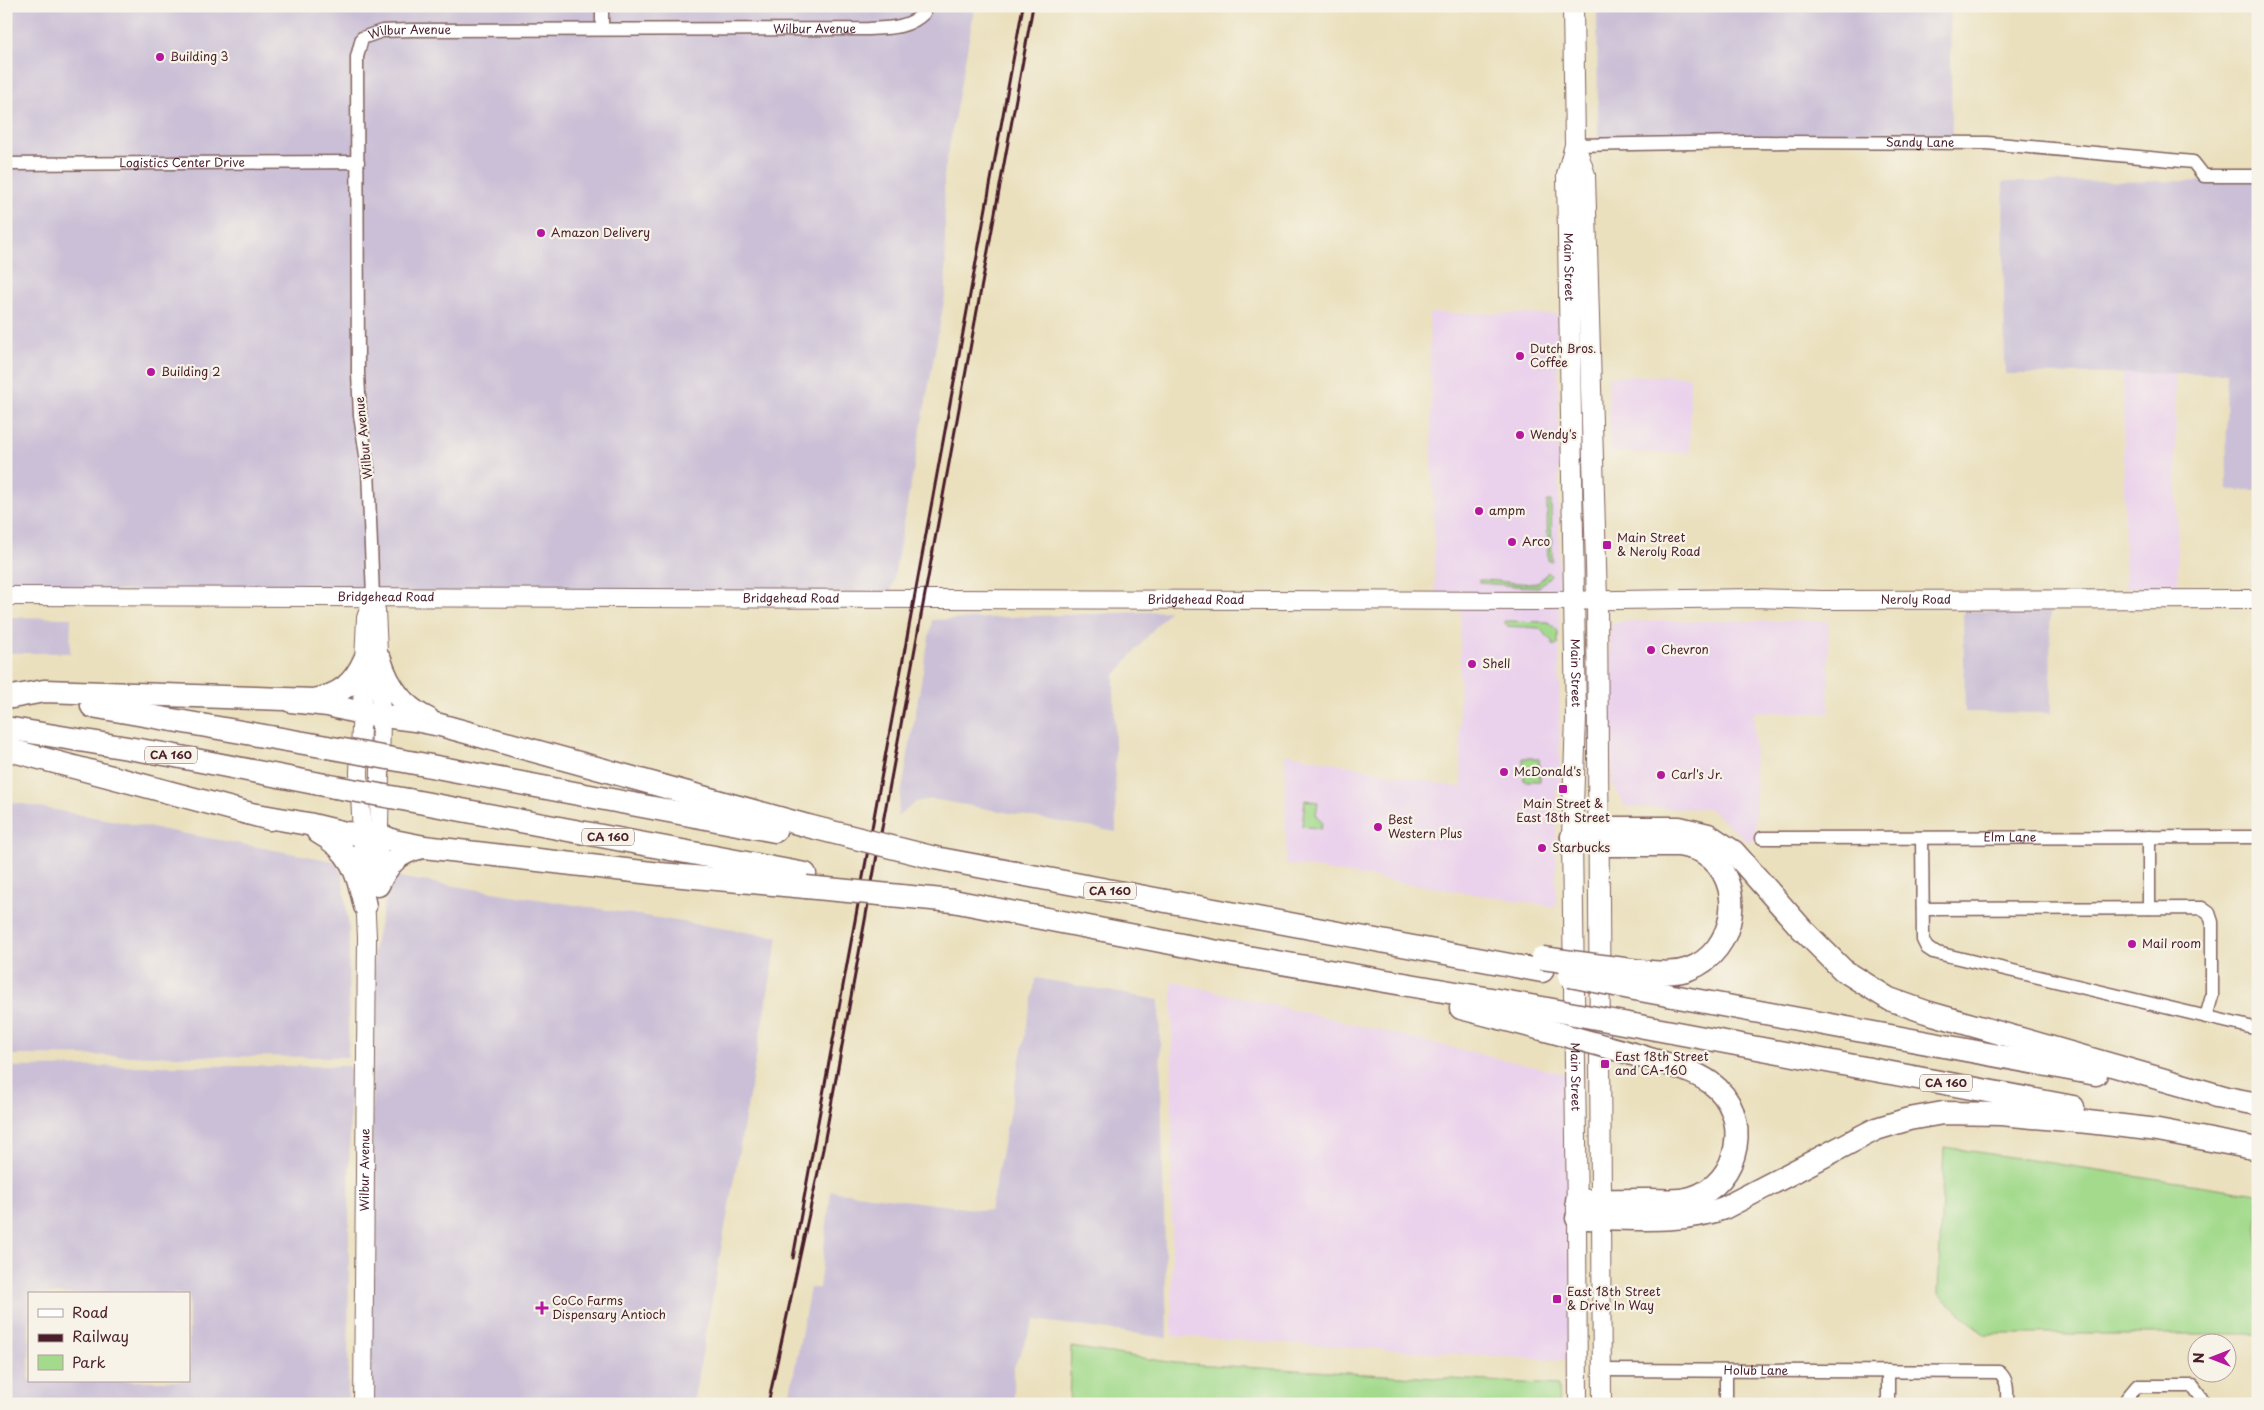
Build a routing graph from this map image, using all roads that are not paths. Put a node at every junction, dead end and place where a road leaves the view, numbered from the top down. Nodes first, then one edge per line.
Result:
1 (602, 6) edge
2 (1573, 6) edge
3 (924, 13) dead end
4 (602, 29) junction
5 (1575, 146) junction
6 (358, 162) junction
7 (6, 164) edge
8 (2258, 176) edge
9 (6, 596) edge
10 (373, 597) junction
11 (2258, 599) edge
12 (1597, 600) junction
13 (1575, 601) junction
14 (372, 660) junction
15 (9, 696) edge
16 (291, 701) junction
17 (371, 714) junction
18 (440, 726) junction
19 (6, 728) edge
20 (6, 750) edge
21 (256, 815) junction
22 (811, 832) junction
23 (370, 835) junction
24 (1599, 836) junction
25 (1572, 837) junction
26 (2149, 837) junction
27 (2258, 837) edge
28 (1762, 838) dead end
29 (1922, 838) junction
30 (424, 847) junction
31 (807, 880) junction
32 (378, 885) junction
33 (365, 906) junction
34 (2149, 908) junction
35 (1923, 909) junction
36 (367, 937) junction
37 (1637, 980) junction
38 (2206, 1016) junction
39 (1542, 1019) junction
40 (2258, 1029) edge
41 (2231, 1099) junction
42 (2258, 1104) edge
43 (2258, 1141) edge
44 (2258, 1150) edge
45 (1577, 1209) junction
46 (1601, 1209) junction
47 (1602, 1370) junction
48 (1726, 1371) junction
49 (1888, 1371) junction
50 (363, 1404) edge
51 (1578, 1404) edge
52 (1602, 1404) edge
53 (1726, 1404) edge
54 (1888, 1404) edge
55 (2007, 1404) edge
56 (2127, 1404) edge
57 (2201, 1404) edge

1 - 4 street
2 - 5 main road, Main Street
3 - 4 street, Wilbur Avenue
4 - 6 street, Wilbur Avenue
5 - 8 street, Sandy Lane
5 - 12 main road, Main Street
5 - 13 main road, Main Street
6 - 7 street, Logistics Center Drive
6 - 10 street, Wilbur Avenue
9 - 10 street, Bridgehead Road
10 - 13 street, Bridgehead Road
10 - 14 street, Wilbur Avenue
11 - 12 street, Neroly Road
12 - 13 street, Neroly Road
12 - 24 main road, Main Street
13 - 25 main road, Main Street
14 - 16 highway
14 - 17 street, Wilbur Avenue
14 - 18 highway
15 - 16 highway
15 - 22 highway, bridge
16 - 17 highway
17 - 18 highway
17 - 23 street, Wilbur Avenue
18 - 22 highway
19 - 31 highway, CA 160, bridge
20 - 21 highway
21 - 23 highway
21 - 33 highway
22 - 37 highway, CA 160, bridge
23 - 30 highway
23 - 32 street, Wilbur Avenue
23 - 33 street, Wilbur Avenue
24 - 25 highway
24 - 37 highway
24 - 41 highway
24 - 46 main road, Main Street
25 - 45 main road, Main Street
26 - 27 street, Elm Lane
26 - 29 street, Elm Lane
26 - 34 street
28 - 29 street, Elm Lane
29 - 35 street
30 - 31 highway
30 - 32 highway
31 - 39 highway, CA 160, bridge
32 - 36 street, Wilbur Avenue
33 - 36 street, Wilbur Avenue
34 - 35 street
34 - 38 street
35 - 38 street
36 - 50 street, Wilbur Avenue
37 - 41 highway, CA 160
38 - 40 street
39 - 43 highway, CA 160, bridge
39 - 46 highway, bridge
41 - 42 highway, CA 160
44 - 46 highway
45 - 46 highway
45 - 51 street
46 - 47 street
47 - 48 street, Holub Lane
47 - 52 street
48 - 49 street, Holub Lane
48 - 53 street
49 - 54 street
49 - 55 street, Holub Lane
56 - 57 street

